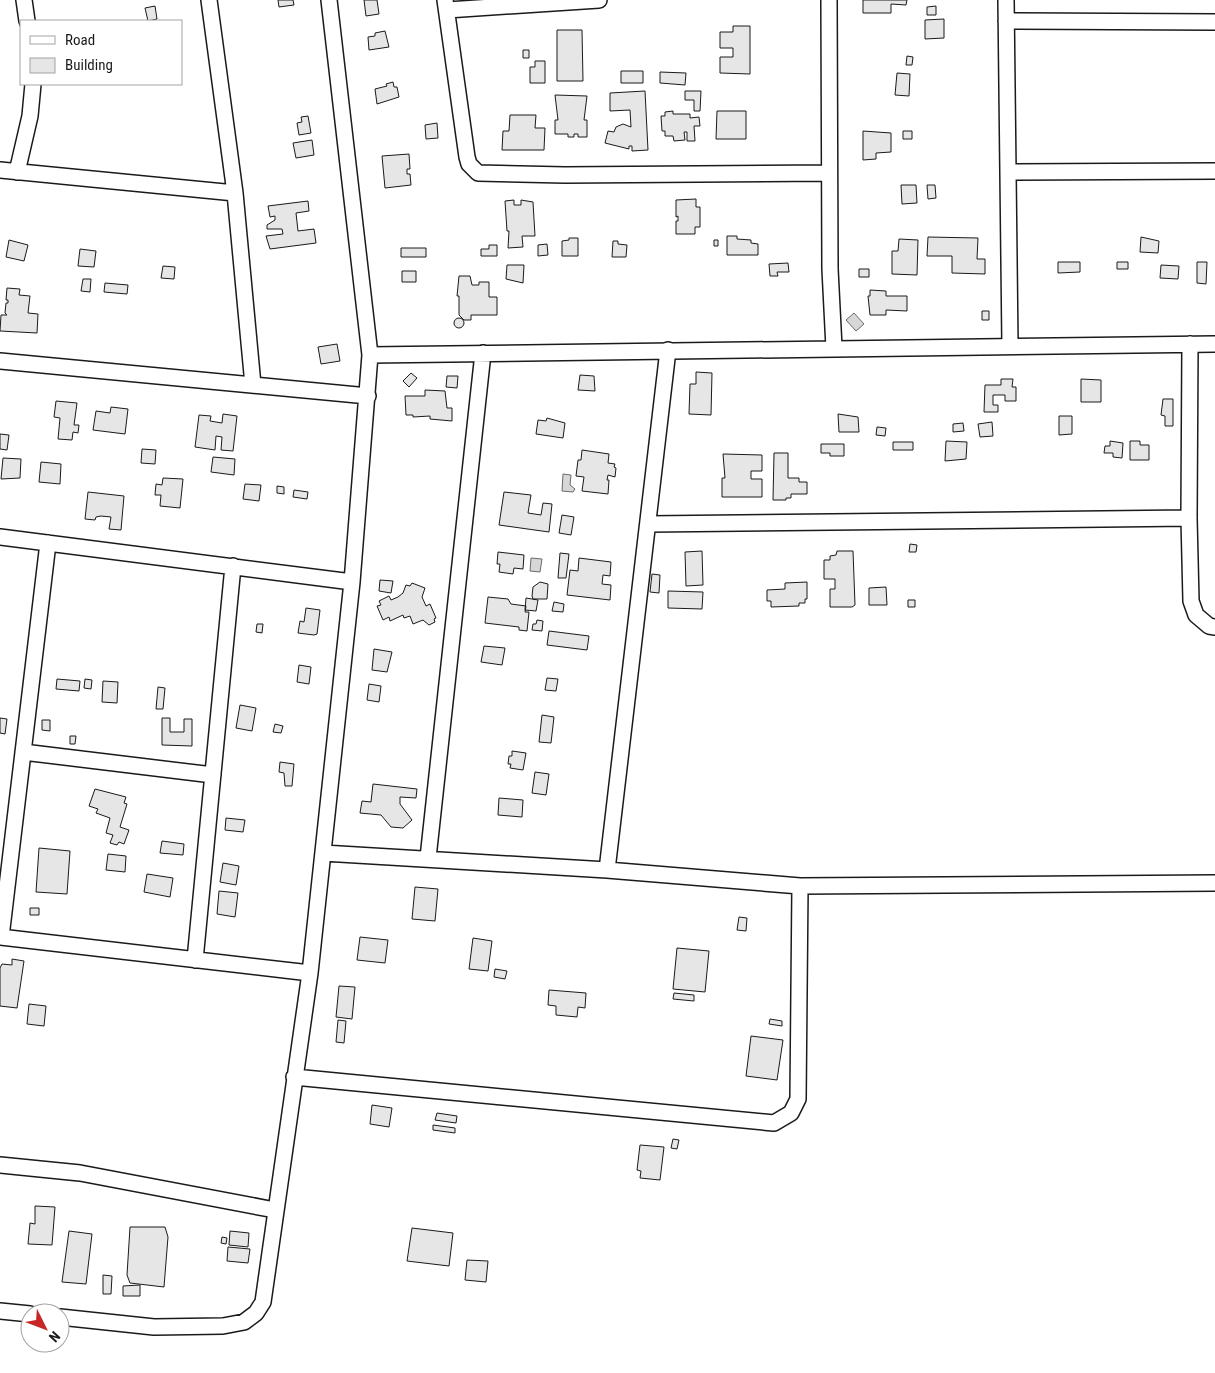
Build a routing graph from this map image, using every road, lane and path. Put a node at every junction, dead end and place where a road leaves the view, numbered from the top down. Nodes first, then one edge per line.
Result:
1 (24, 0) edge
2 (209, 0) edge
3 (328, 0) edge
4 (599, 0) edge
5 (829, 0) edge
6 (1006, 0) edge
7 (446, 5) edge
8 (27, 20) edge
9 (1006, 21) junction
10 (1215, 22) edge
11 (32, 85) edge
12 (0, 170) edge
13 (1215, 170) edge
14 (17, 172) junction
15 (1009, 172) junction
16 (829, 173) junction
17 (235, 193) junction
18 (1190, 344) junction
19 (1215, 344) edge
20 (1010, 346) junction
21 (834, 348) junction
22 (668, 350) junction
23 (483, 353) junction
24 (370, 355) junction
25 (0, 361) edge
26 (253, 385) junction
27 (368, 396) junction
28 (1189, 518) junction
29 (649, 524) junction
30 (0, 538) edge
31 (48, 543) junction
32 (234, 566) junction
33 (352, 582) junction
34 (1215, 626) edge
35 (23, 752) junction
36 (213, 775) junction
37 (323, 853) junction
38 (428, 858) junction
39 (606, 870) junction
40 (1215, 883) edge
41 (800, 886) junction
42 (1, 937) edge
43 (195, 960) junction
44 (310, 973) junction
45 (294, 1077) junction
46 (0, 1164) edge
47 (275, 1210) junction
48 (0, 1311) edge
49 (20, 1313) edge
50 (70, 1318) edge

1 - 8 street
2 - 17 street
3 - 24 street
4 - 7 street
5 - 16 street
6 - 9 street
7 - 16 street
9 - 10 street
9 - 15 street
11 - 14 street
12 - 14 street
13 - 15 street
14 - 17 street
15 - 20 street
16 - 21 street
17 - 26 street
18 - 19 street
18 - 20 street
18 - 28 street
20 - 21 street
21 - 22 street
22 - 23 street
22 - 29 street
23 - 24 street
23 - 38 street
24 - 27 street
25 - 26 street
26 - 27 street
27 - 33 street
28 - 29 street
28 - 34 street
29 - 39 street
30 - 31 street
31 - 32 street
31 - 35 street
32 - 33 street
32 - 36 street
33 - 37 street
35 - 36 street
35 - 42 street
36 - 43 street
37 - 38 street
37 - 44 street
38 - 39 street
39 - 41 street
40 - 41 street
41 - 45 street
42 - 43 street
43 - 44 street
44 - 45 street
45 - 47 street
46 - 47 street
47 - 50 street
48 - 49 street

